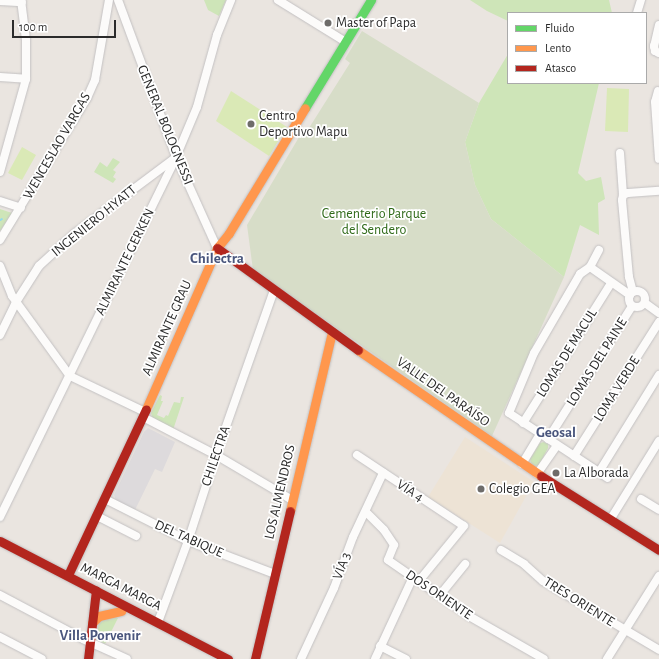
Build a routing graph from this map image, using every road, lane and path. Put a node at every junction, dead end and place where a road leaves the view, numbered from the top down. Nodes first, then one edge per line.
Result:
1 (109, 0) edge
2 (230, 0) edge
3 (278, 0) edge
4 (371, 0) edge
5 (641, 0) edge
6 (0, 1) edge
7 (22, 1) edge
8 (120, 1) edge
9 (637, 12) edge
10 (659, 25) edge
11 (346, 42) junction
12 (657, 52) edge
13 (0, 77) edge
14 (26, 79) junction
15 (658, 91) dead end
16 (620, 153) dead end
17 (176, 158) junction
18 (659, 159) edge
19 (0, 172) edge
20 (659, 191) edge
21 (623, 195) junction
22 (0, 201) edge
23 (21, 208) junction
24 (0, 240) edge
25 (217, 248) junction
26 (599, 250) dead end
27 (0, 266) edge
28 (590, 267) junction
29 (629, 277) junction
30 (613, 284) junction
31 (274, 290) junction
32 (632, 294) junction
33 (16, 302) junction
34 (645, 303) junction
35 (632, 306) junction
36 (659, 313) edge
37 (659, 322) edge
38 (332, 332) junction
39 (0, 336) edge
40 (659, 375) edge
41 (70, 376) junction
42 (144, 414) junction
43 (523, 423) junction
44 (540, 434) junction
45 (548, 439) junction
46 (659, 441) edge
47 (557, 444) junction
48 (216, 455) junction
49 (357, 455) dead end
50 (574, 456) junction
51 (522, 464) junction
52 (599, 472) junction
53 (383, 473) junction
54 (537, 474) junction
55 (608, 478) dead end
56 (105, 499) junction
57 (641, 499) dead end
58 (292, 500) junction
59 (659, 510) edge
60 (1, 512) edge
61 (366, 512) junction
62 (97, 516) junction
63 (610, 520) junction
64 (136, 536) dead end
65 (0, 541) edge
66 (188, 541) junction
67 (0, 547) edge
68 (501, 550) dead end
69 (659, 550) edge
70 (465, 564) dead end
71 (49, 573) junction
72 (275, 574) junction
73 (68, 576) junction
74 (659, 576) edge
75 (416, 579) junction
76 (75, 587) junction
77 (96, 594) junction
78 (0, 595) edge
79 (440, 595) junction
80 (121, 611) junction
81 (158, 622) junction
82 (92, 624) junction
83 (624, 630) junction
84 (0, 637) edge
85 (90, 641) junction
86 (380, 646) junction
87 (659, 650) edge
88 (42, 659) edge
89 (88, 659) edge
90 (127, 659) edge
91 (212, 659) edge
92 (228, 659) edge
93 (255, 659) edge
94 (301, 659) edge
95 (375, 659) edge
96 (406, 659) edge
97 (544, 659) edge
98 (607, 659) edge

1 - 23 street, WENCESLAO VARGAS
2 - 17 street, ALMIRANTE GERKEN
3 - 11 street
4 - 11 street, ALMIRANTE GRAU
5 - 9 street
6 - 7 street
7 - 14 street
8 - 17 street, GENERAL BOLOGNESSI
10 - 12 street
11 - 25 street, ALMIRANTE GRAU
13 - 14 street
14 - 19 street
15 - 18 street
16 - 21 street
17 - 25 street, GENERAL BOLOGNESSI
17 - 33 street, INGENIERO HYATT
17 - 41 street, ALMIRANTE GERKEN
20 - 21 street
21 - 29 street
22 - 23 street
23 - 24 street, WENCESLAO VARGAS
25 - 31 street, VALLE DEL PARAÍSO
25 - 42 street, ALMIRANTE GRAU
26 - 28 street
27 - 33 street
28 - 30 street
28 - 43 street
29 - 30 street
29 - 32 street
30 - 32 street
30 - 43 street, LOMAS DE MACUL
31 - 38 street, VALLE DEL PARAÍSO
31 - 48 street, CHILECTRA
32 - 34 street
32 - 35 street
33 - 39 street, INGENIERO HYATT
33 - 41 street
34 - 35 street
34 - 36 street
35 - 45 street, LOMAS DEL PAINE
37 - 50 street, LOMA VERDE
38 - 51 street, VALLE DEL PARAÍSO
38 - 58 street, LOS ALMENDROS
40 - 52 street
41 - 42 street
41 - 60 street, ALMIRANTE GERKEN
42 - 48 street
42 - 56 street, ALMIRANTE GRAU
43 - 44 street
44 - 45 street
44 - 51 street
45 - 47 street
46 - 63 street
47 - 50 street
47 - 54 street
48 - 58 street
48 - 66 street, CHILECTRA
49 - 53 street, VÍA 4
50 - 52 street
51 - 54 street, VALLE DEL PARAÍSO
52 - 55 street
53 - 61 street, VÍA 3
53 - 75 street, VÍA 4
54 - 63 street, VALLE DEL PARAÍSO
56 - 62 street, ALMIRANTE GRAU
56 - 66 street, DEL TABIQUE
57 - 59 street
58 - 72 street, LOS ALMENDROS
61 - 75 street, DOS ORIENTE
61 - 94 street, VÍA 3
62 - 64 street
62 - 73 street, ALMIRANTE GRAU
63 - 69 street, VALLE DEL PARAÍSO
65 - 73 street, MARGA MARGA
66 - 72 street, DEL TABIQUE
66 - 81 street, CHILECTRA
67 - 71 street, MARGA MARGA
68 - 83 street, TRES ORIENTE
70 - 79 street
71 - 73 street
71 - 76 street, MARGA MARGA
72 - 93 street, LOS ALMENDROS
73 - 76 street
73 - 77 street, MARGA MARGA
74 - 83 street
75 - 79 street, DOS ORIENTE
75 - 86 street
76 - 77 street, MARGA MARGA
77 - 80 street, MARGA MARGA
77 - 81 street, MARGA MARGA
77 - 82 street
78 - 85 street
79 - 97 street, DOS ORIENTE
80 - 82 street
80 - 91 street, MARGA MARGA
81 - 92 street, MARGA MARGA
82 - 85 street
83 - 87 street, TRES ORIENTE
83 - 98 street
84 - 88 street
85 - 89 street
85 - 90 street
86 - 95 street
86 - 96 street

